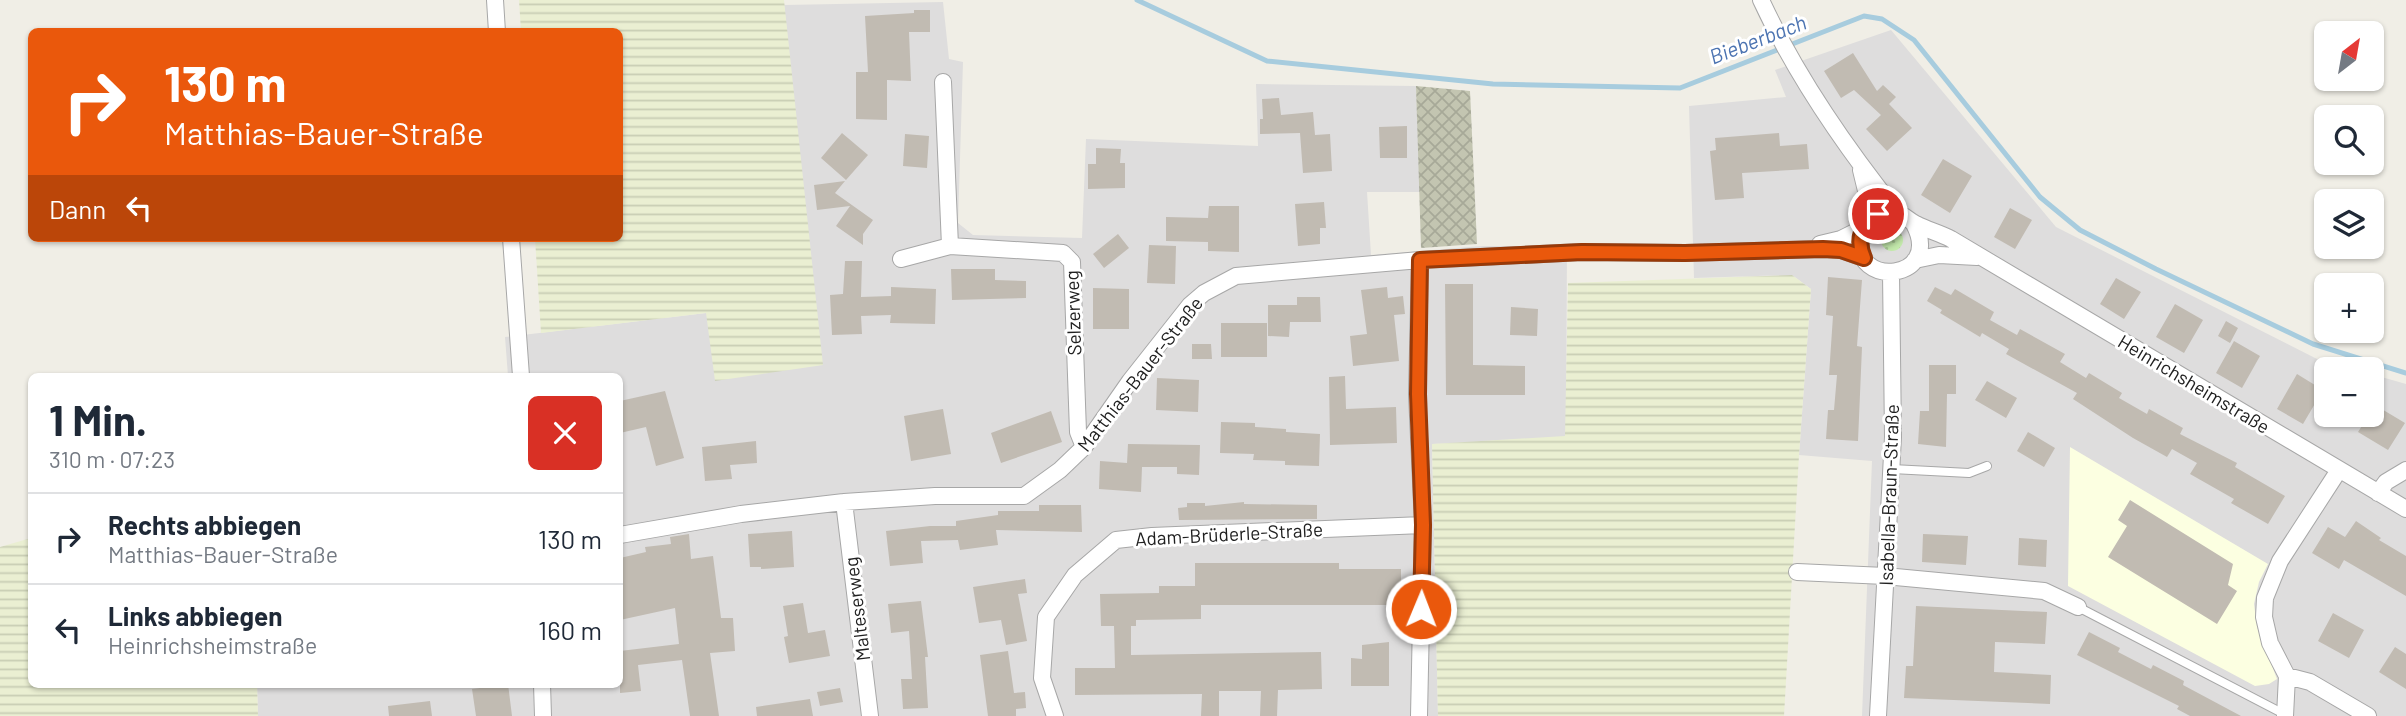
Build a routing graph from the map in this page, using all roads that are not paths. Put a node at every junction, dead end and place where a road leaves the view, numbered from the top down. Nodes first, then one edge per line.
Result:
1 (495, 0) edge
2 (1761, 0) edge
3 (497, 28) edge
4 (943, 82) dead end
5 (1857, 158) junction
6 (1898, 213) junction
7 (1866, 224) junction
8 (1914, 224) junction
9 (511, 242) edge
10 (950, 246) junction
11 (1797, 250) junction
12 (1864, 258) junction
13 (1983, 258) junction
14 (901, 259) dead end
15 (1420, 260) junction
16 (1915, 260) junction
17 (1891, 273) junction
18 (521, 373) edge
19 (1084, 447) junction
20 (1987, 467) dead end
21 (1892, 469) junction
22 (2339, 470) junction
23 (2406, 470) edge
24 (2378, 493) junction
25 (844, 502) junction
26 (2406, 509) edge
27 (1423, 525) junction
28 (623, 534) edge
29 (1797, 572) dead end
30 (1885, 576) junction
31 (2078, 607) joint
32 (2287, 676) junction
33 (542, 688) edge
34 (2285, 715) edge
35 (543, 716) edge
36 (870, 716) edge
37 (1055, 716) edge
38 (1419, 716) edge
39 (1878, 716) edge
40 (2368, 716) edge

1 - 3 street
2 - 5 street, Heinrichsheimstraße
4 - 10 street
5 - 6 street, Heinrichsheimstraße
5 - 7 street, Heinrichsheimstraße
6 - 7 street
6 - 8 street, Heinrichsheimstraße
7 - 11 street, Matthias-Bauer-Straße
7 - 12 street, Heinrichsheimstraße
8 - 13 street, Heinrichsheimstraße
8 - 16 street
9 - 18 street
10 - 14 street, Selzerweg
10 - 19 street, Selzerweg
11 - 12 street, Matthias-Bauer-Straße
11 - 15 street, Matthias-Bauer-Straße
12 - 17 street
13 - 16 street, Heinrichsheimstraße
13 - 22 street, Heinrichsheimstraße
15 - 19 street, Matthias-Bauer-Straße
15 - 27 street
16 - 17 street, Heinrichsheimstraße
17 - 21 street, Isabella-Braun-Straße
19 - 25 street, Matthias-Bauer-Straße
20 - 21 lane
21 - 30 street, Isabella-Braun-Straße
22 - 24 street, Heinrichsheimstraße
22 - 32 street
23 - 24 street
24 - 26 street, Heinrichsheimstraße
25 - 28 street, Matthias-Bauer-Straße
25 - 36 street, Malteserweg
27 - 37 street, Adam-Brüderle-Straße
27 - 38 street
29 - 30 street
30 - 31 street
30 - 39 street, Isabella-Braun-Straße
31 - 34 lane
32 - 34 street
32 - 40 street
33 - 35 street

